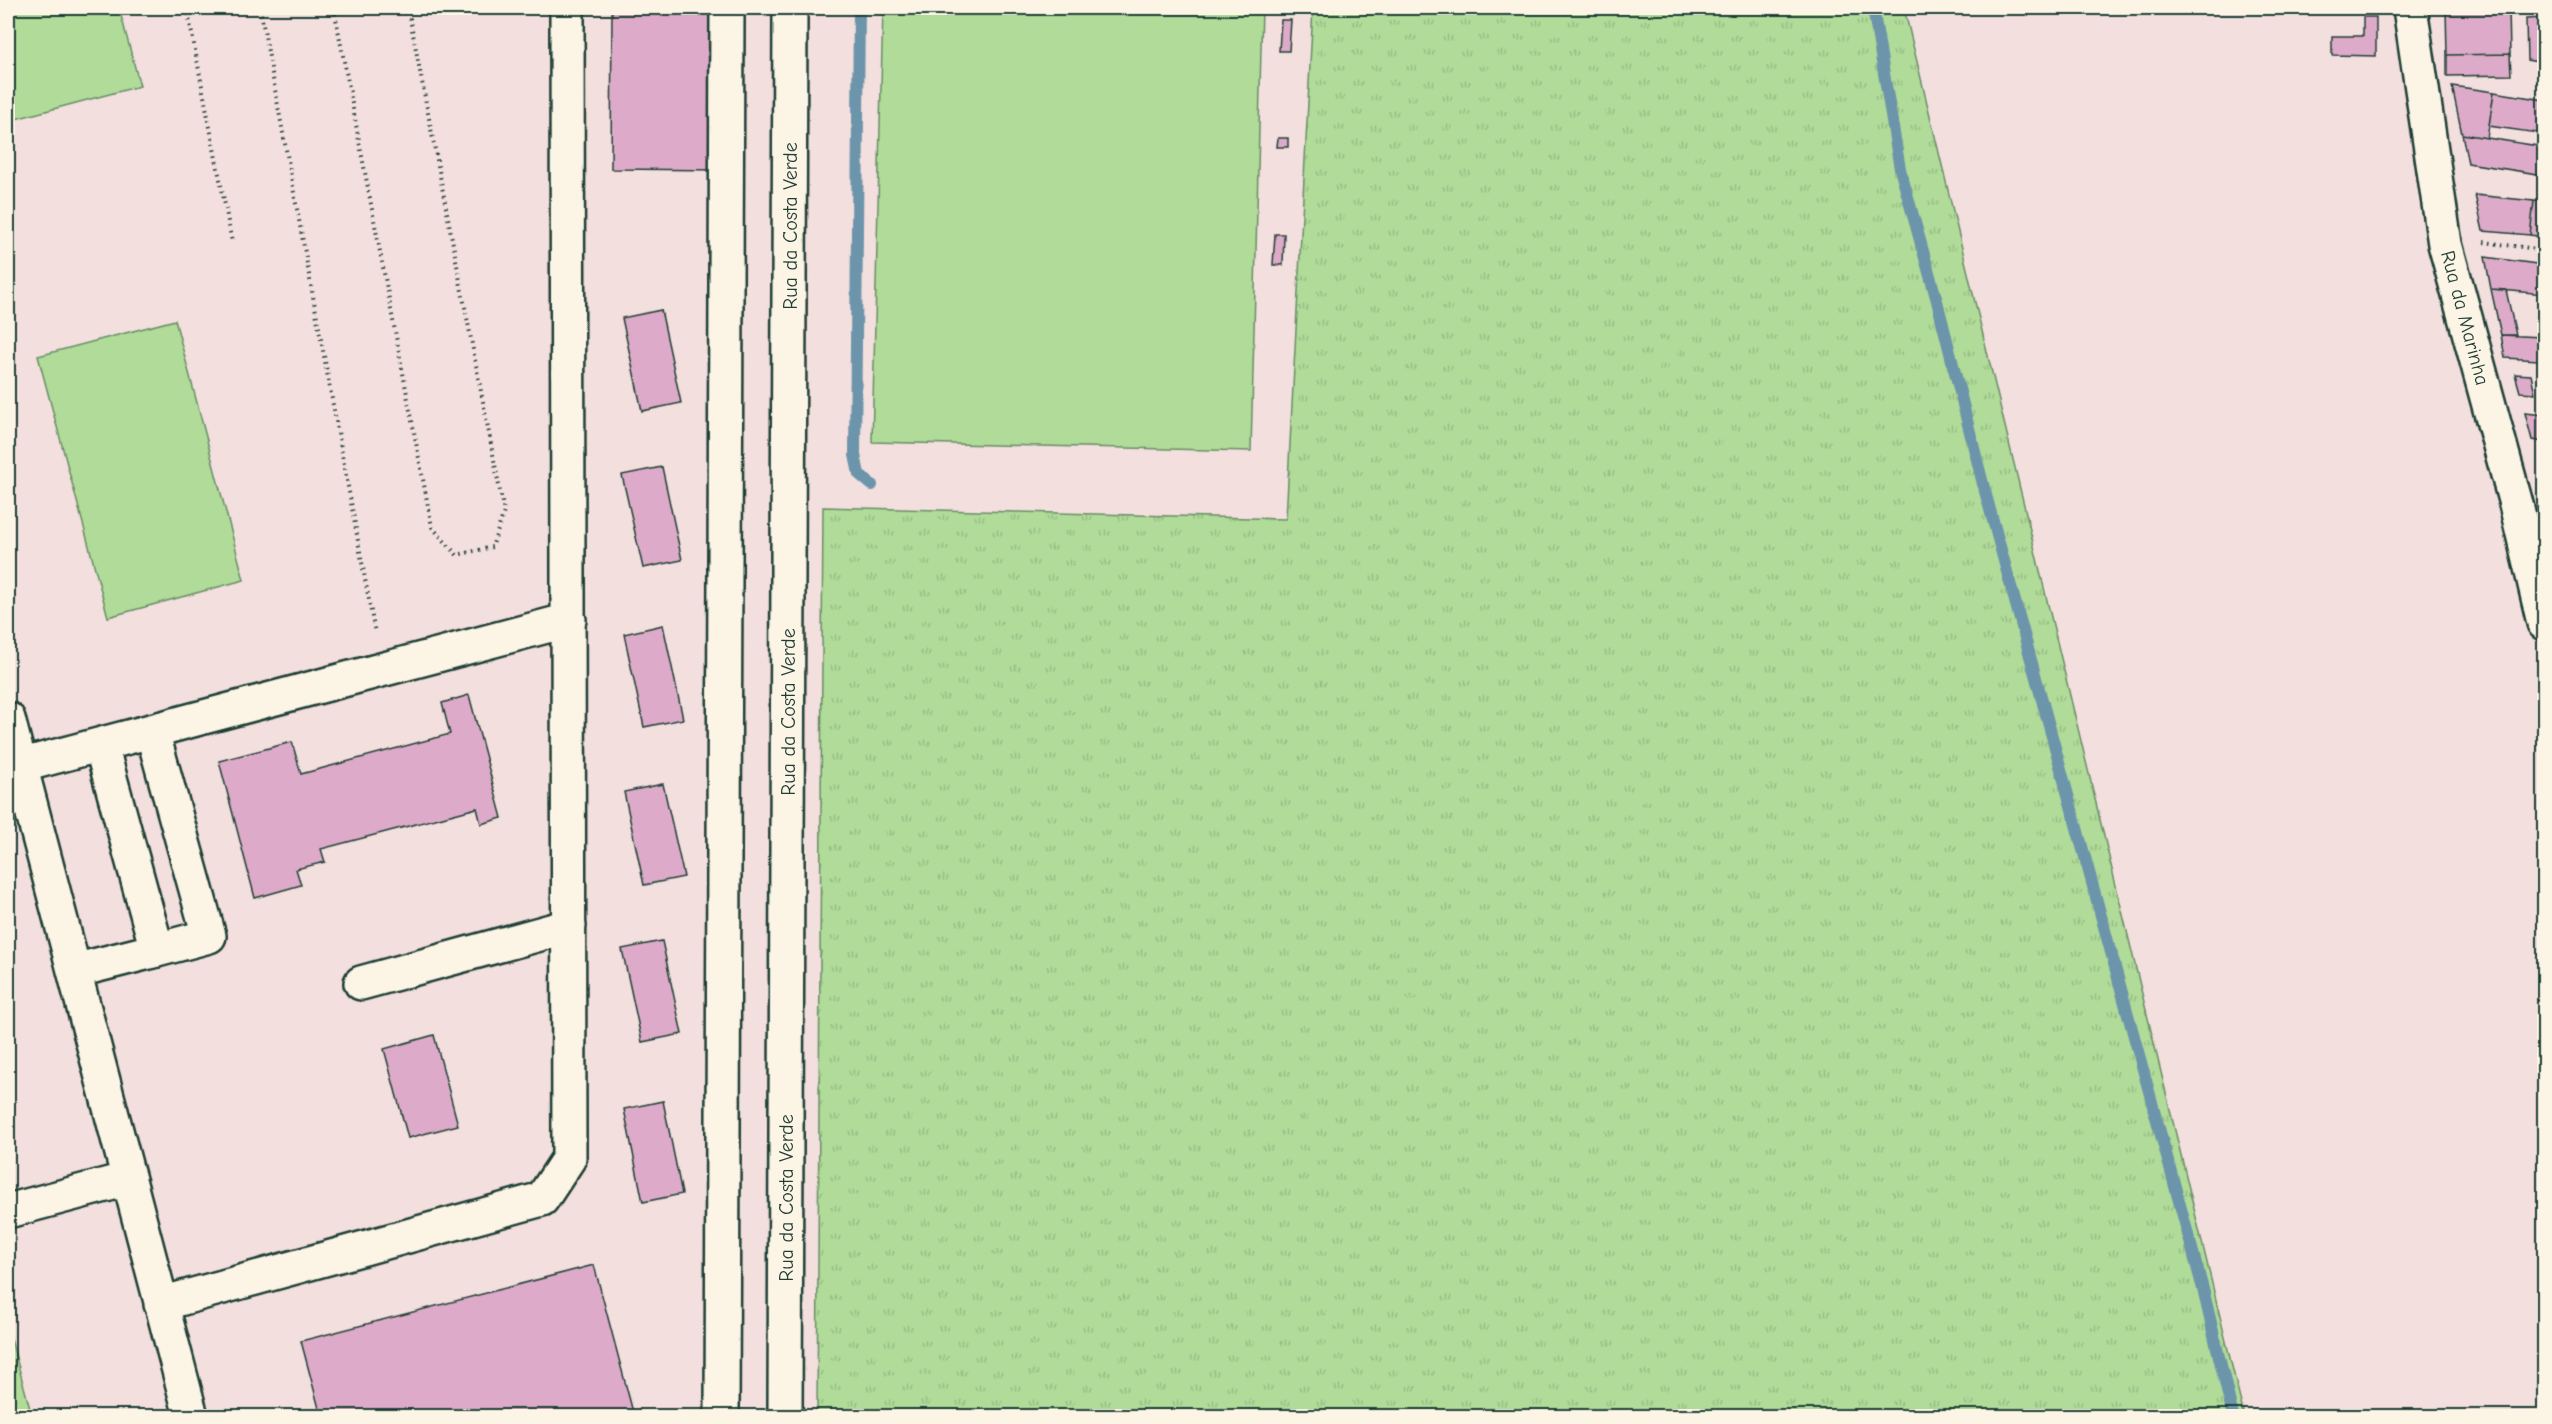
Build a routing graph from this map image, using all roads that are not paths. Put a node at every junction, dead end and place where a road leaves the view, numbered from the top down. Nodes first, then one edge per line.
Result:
1 (567, 8) edge
2 (727, 8) edge
3 (790, 8) edge
4 (2410, 8) edge
5 (569, 620) junction
6 (2544, 623) edge
7 (8, 719) edge
8 (153, 731) junction
9 (101, 745) junction
10 (14, 768) edge
11 (569, 926) junction
12 (157, 950) junction
13 (74, 971) junction
14 (360, 983) dead end
15 (128, 1179) junction
16 (8, 1210) edge
17 (161, 1304) junction
18 (191, 1416) edge
19 (722, 1416) edge
20 (786, 1416) edge

1 - 5 street
2 - 19 street
3 - 20 street, Rua da Costa Verde
4 - 6 street, Rua da Marinha
5 - 8 street
5 - 11 street
7 - 10 street
8 - 9 street
8 - 12 street
9 - 10 street
9 - 12 street
10 - 13 street
11 - 14 street
11 - 17 street
12 - 13 street
13 - 15 street
15 - 16 street
15 - 17 street
17 - 18 street

